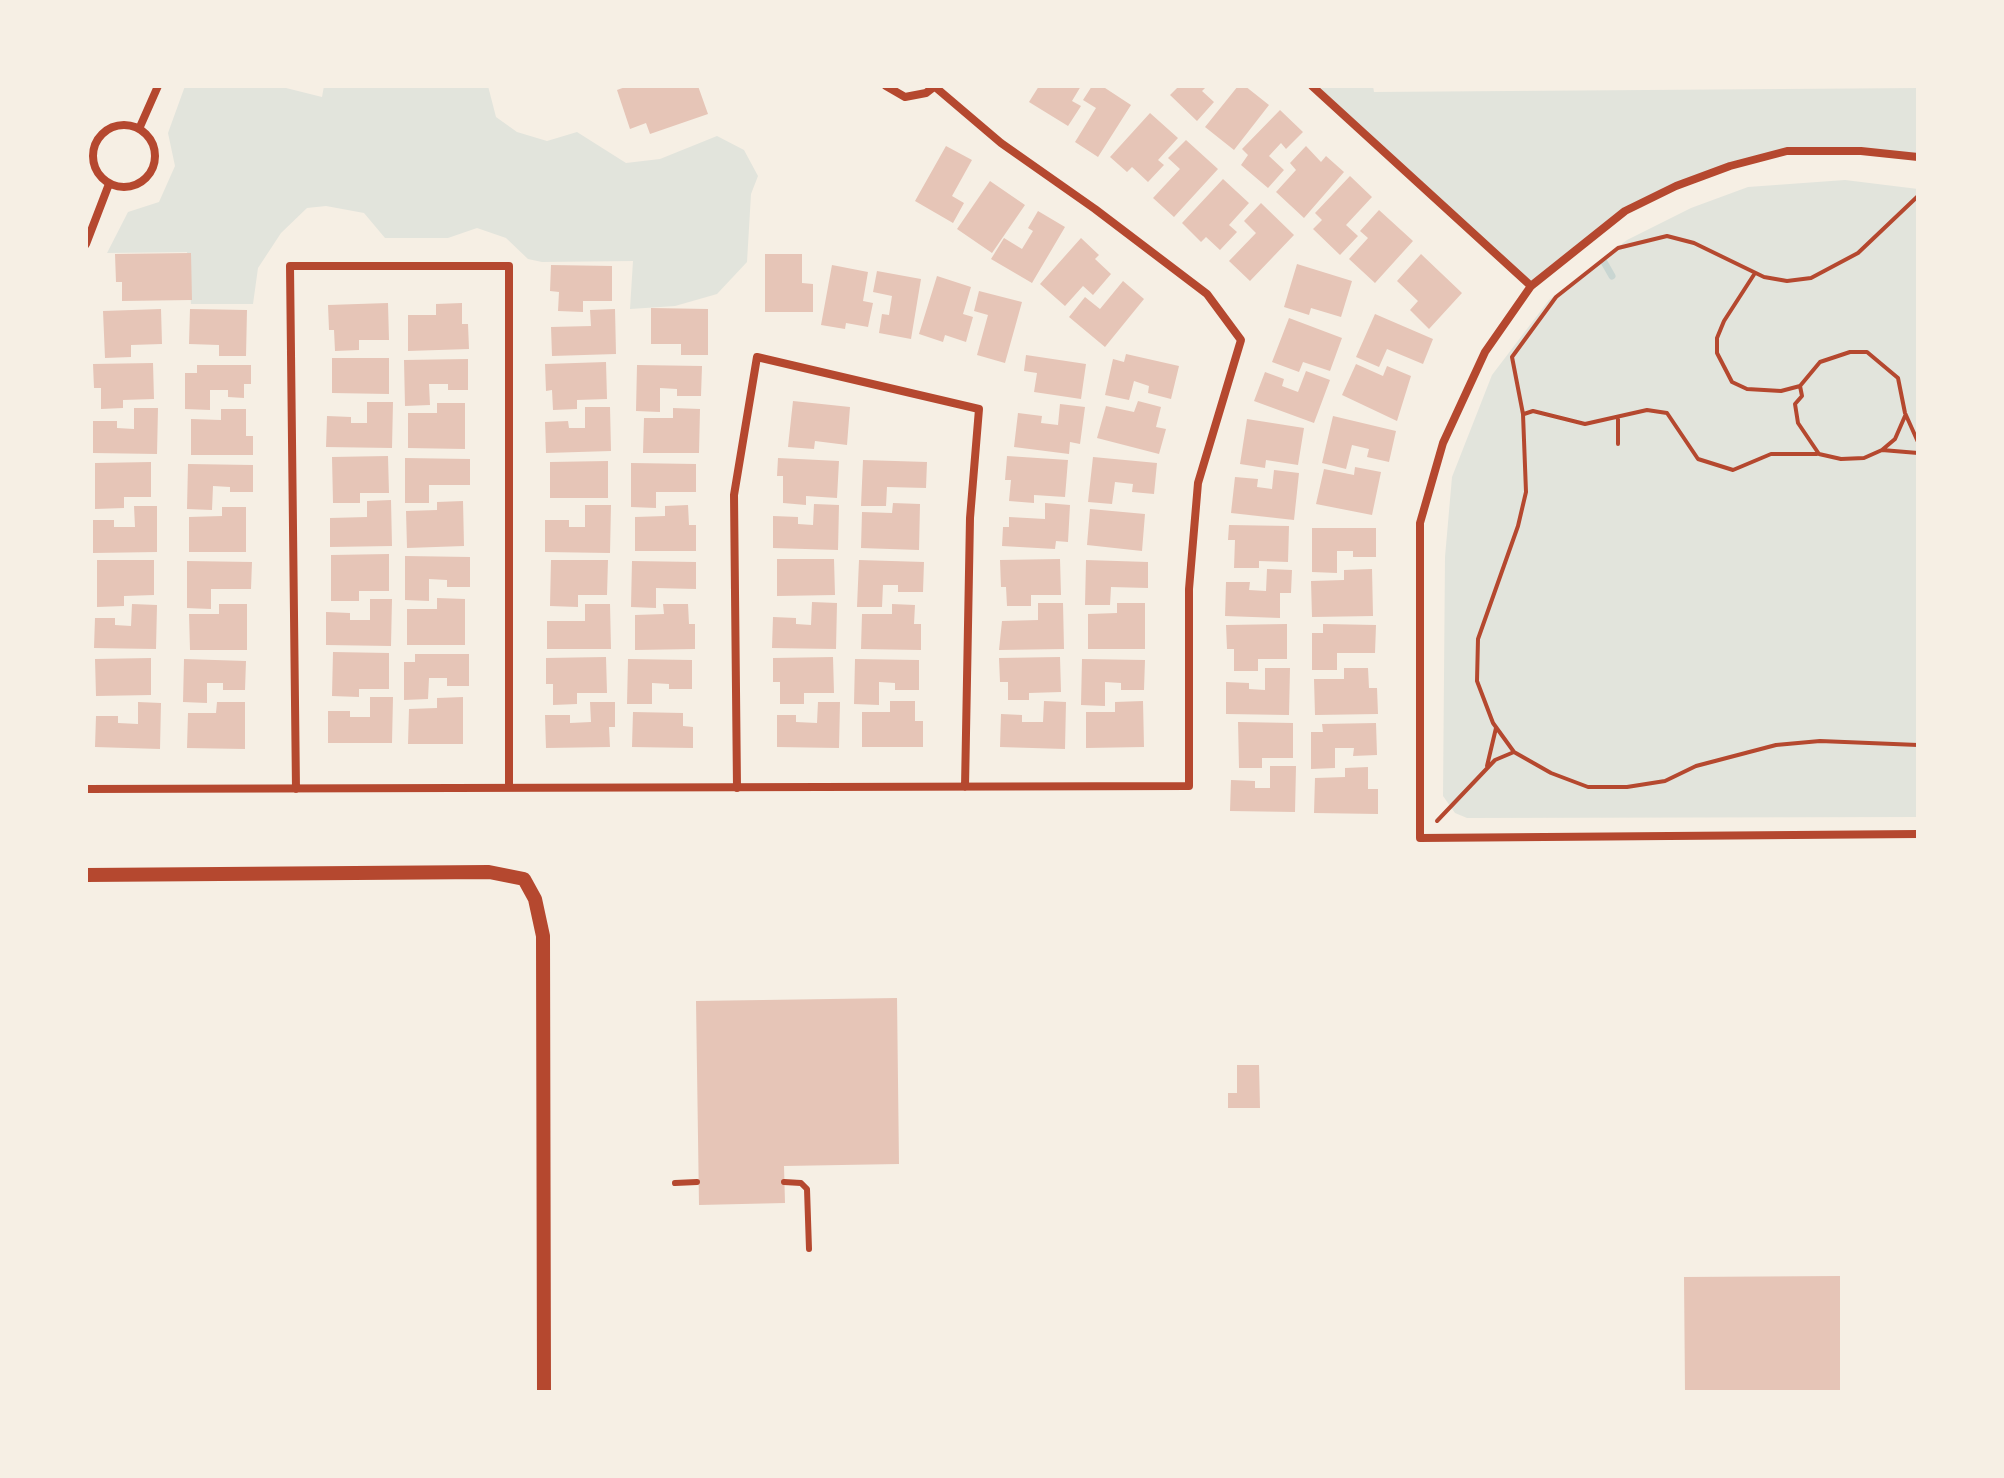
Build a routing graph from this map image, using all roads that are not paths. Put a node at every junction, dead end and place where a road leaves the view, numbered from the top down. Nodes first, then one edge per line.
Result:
1 (158, 86) edge
2 (886, 86) edge
3 (934, 86) edge
4 (1312, 86) edge
5 (139, 129) junction
6 (90, 146) edge
7 (1918, 157) edge
8 (109, 184) junction
9 (86, 244) edge
10 (1531, 286) junction
11 (965, 787) junction
12 (509, 788) junction
13 (737, 788) junction
14 (86, 789) edge
15 (296, 789) junction
16 (1918, 834) edge
17 (86, 875) edge
18 (697, 1182) dead end
19 (784, 1182) dead end
20 (675, 1183) dead end
21 (809, 1249) dead end
22 (544, 1392) edge

1 - 5 street
2 - 3 street
3 - 11 street
4 - 10 street
5 - 6 street
5 - 8 street
6 - 8 street
7 - 10 street
8 - 9 street
10 - 16 street
11 - 13 street
11 - 13 street
12 - 13 street
12 - 15 street
12 - 15 street
14 - 15 street
17 - 22 street
18 - 20 lane
19 - 21 lane

